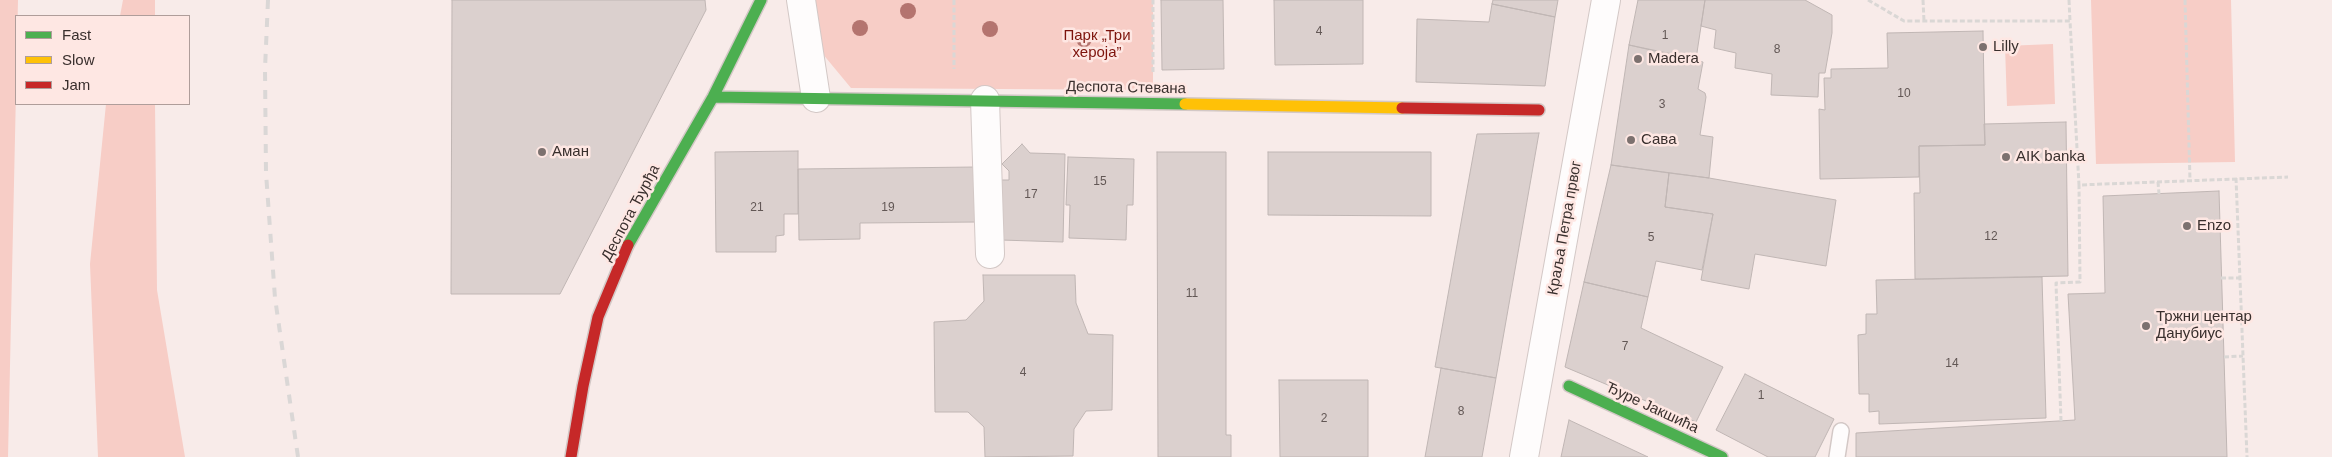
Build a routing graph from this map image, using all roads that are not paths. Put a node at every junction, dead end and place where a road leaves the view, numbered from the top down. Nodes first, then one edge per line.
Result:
1 (761, 0) edge
2 (801, 0) edge
3 (1606, 0) edge
4 (713, 97) junction
5 (816, 98) junction
6 (985, 100) junction
7 (1539, 110) dead end
8 (990, 254) dead end
9 (1569, 386) dead end
10 (1840, 431) dead end
11 (571, 457) edge
12 (1524, 457) edge
13 (1722, 457) edge
14 (1837, 457) edge

1 - 4 street, Деспота Ђурђа
2 - 5 street
3 - 12 street, Краља Петра првог
4 - 5 street, Деспота Стевана
4 - 11 street, Деспота Ђурђа
5 - 6 street, Деспота Стевана
6 - 7 street, Деспота Стевана
6 - 8 street
9 - 13 street, Ђуре Јакшића
10 - 14 lane

